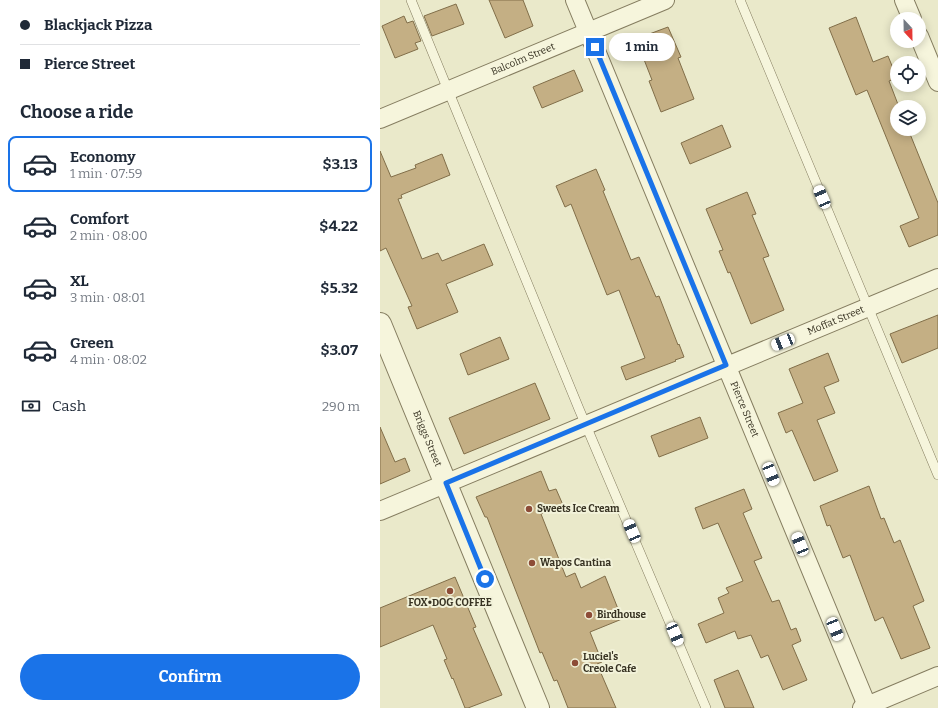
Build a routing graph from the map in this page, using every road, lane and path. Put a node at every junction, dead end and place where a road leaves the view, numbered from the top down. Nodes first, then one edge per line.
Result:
1 (411, 0) edge
2 (575, 0) edge
3 (665, 0) edge
4 (740, 0) edge
5 (904, 0) edge
6 (909, 12) edge
7 (589, 32) junction
8 (924, 48) edge
9 (938, 82) edge
10 (448, 91) junction
11 (380, 119) edge
12 (938, 278) edge
13 (868, 307) junction
14 (380, 324) edge
15 (726, 365) junction
16 (586, 424) junction
17 (938, 475) edge
18 (446, 483) junction
19 (380, 511) edge
20 (938, 676) edge
21 (866, 707) edge
22 (538, 708) edge
23 (706, 708) edge

1 - 10 lane
2 - 7 street, Pierce Street
3 - 7 street, Balcolm Street
4 - 13 lane
5 - 6 street
7 - 10 street, Balcolm Street
7 - 15 street, Pierce Street
8 - 9 street
10 - 11 street, Balcolm Street
10 - 16 lane
12 - 13 street, Moffat Street
13 - 15 street, Moffat Street
13 - 17 lane
14 - 18 street, Briggs Street
15 - 16 street, Moffat Street
15 - 21 street, Pierce Street
16 - 18 street, Moffat Street
16 - 23 lane
18 - 19 street, Moffat Street
18 - 22 street, Briggs Street
20 - 21 street

